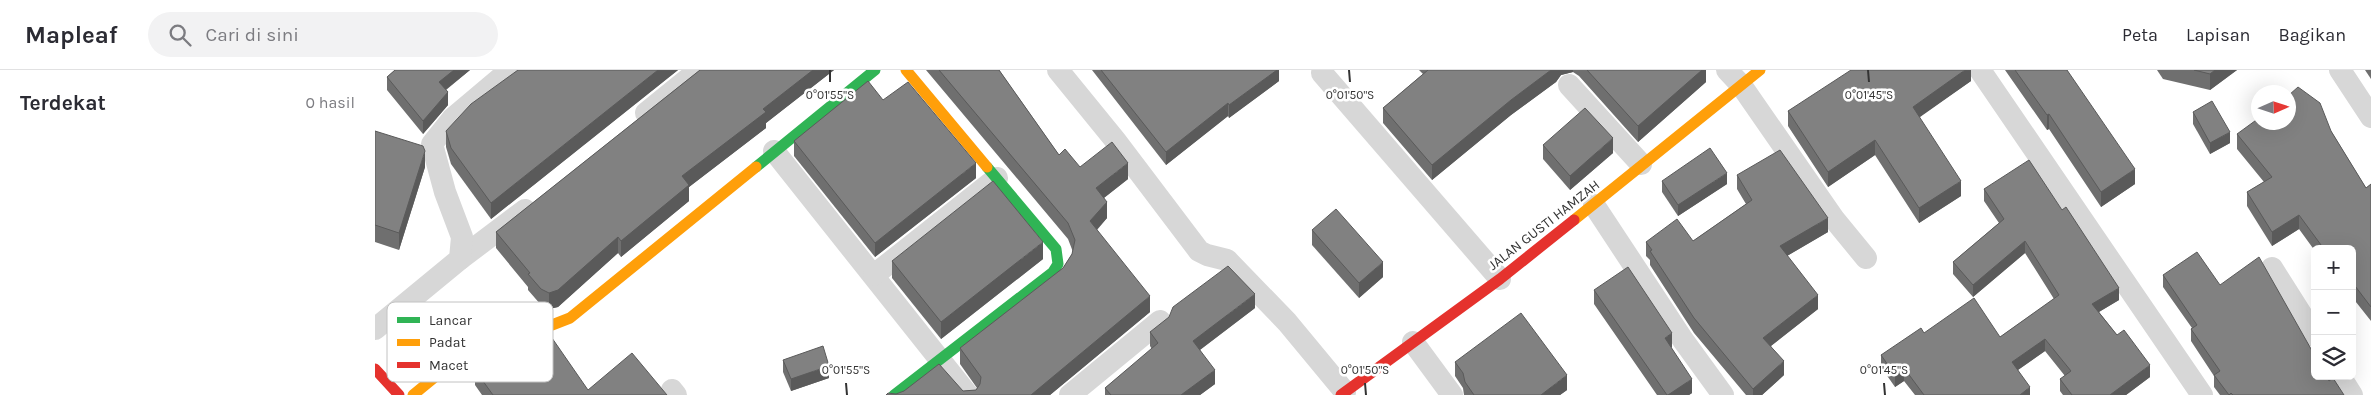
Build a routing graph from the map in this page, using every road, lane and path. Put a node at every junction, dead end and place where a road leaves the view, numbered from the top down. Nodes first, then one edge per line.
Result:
1 (509, 70) edge
2 (699, 70) edge
3 (875, 70) edge
4 (906, 70) edge
5 (1058, 70) edge
6 (1760, 70) edge
7 (1980, 70) edge
8 (2340, 70) edge
9 (1322, 73) dead end
10 (1734, 77) edge
11 (1569, 85) dead end
12 (2371, 117) edge
13 (627, 129) edge
14 (774, 150) junction
15 (1641, 164) junction
16 (997, 178) junction
17 (539, 199) edge
18 (1594, 205) junction
19 (1866, 258) dead end
20 (460, 259) junction
21 (2272, 268) dead end
22 (874, 275) junction
23 (1500, 279) junction
24 (408, 302) edge
25 (387, 319) edge
26 (1160, 321) edge
27 (553, 326) edge
28 (375, 329) edge
29 (2314, 335) edge
30 (1413, 342) junction
31 (940, 358) junction
32 (375, 369) edge
33 (2343, 380) edge
34 (429, 382) edge
35 (1343, 393) edge
36 (399, 395) edge
37 (413, 395) edge
38 (894, 395) edge
39 (968, 395) edge
40 (1070, 395) edge
41 (1452, 395) edge
42 (1723, 395) edge
43 (2202, 395) edge
44 (2352, 395) edge

1 - 20 street
2 - 13 street
3 - 14 street
4 - 16 street
5 - 35 street
6 - 10 street, JALAN GUSTI HAMZAH
7 - 43 street
8 - 12 street
9 - 23 street
10 - 15 street, JALAN GUSTI HAMZAH
10 - 19 street
11 - 15 street
14 - 22 street
14 - 27 street
15 - 18 street, JALAN GUSTI HAMZAH
16 - 22 street
16 - 31 street
17 - 20 street
18 - 23 street, JALAN GUSTI HAMZAH
18 - 42 street
20 - 24 street
21 - 29 street
22 - 31 street
23 - 30 street, JALAN GUSTI HAMZAH
25 - 28 street
26 - 40 street
30 - 35 street, JALAN GUSTI HAMZAH
30 - 41 street
31 - 38 street
31 - 39 street
32 - 36 street
33 - 44 street
34 - 37 street

